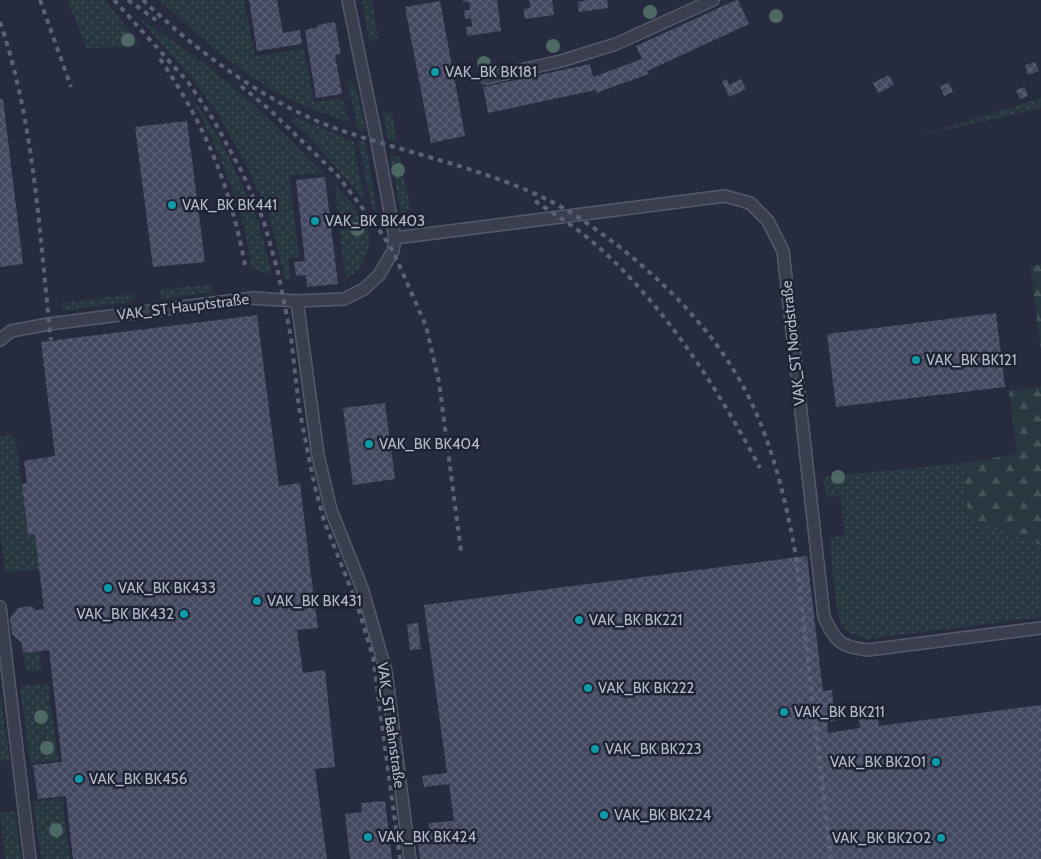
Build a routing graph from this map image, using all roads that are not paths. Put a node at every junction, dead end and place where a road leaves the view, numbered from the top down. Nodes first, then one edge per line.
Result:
1 (348, 0) edge
2 (713, 0) edge
3 (486, 78) dead end
4 (395, 238) junction
5 (297, 302) junction
6 (0, 340) edge
7 (0, 607) edge
8 (1041, 628) edge
9 (30, 859) edge
10 (410, 859) edge

1 - 4 lane, VAK_ST Hauptstraße
2 - 3 lane
4 - 5 lane, VAK_ST Hauptstraße
4 - 8 lane, VAK_ST Nordstraße
5 - 6 lane, VAK_ST Hauptstraße
5 - 10 lane, VAK_ST Bahnstraße
7 - 9 lane

